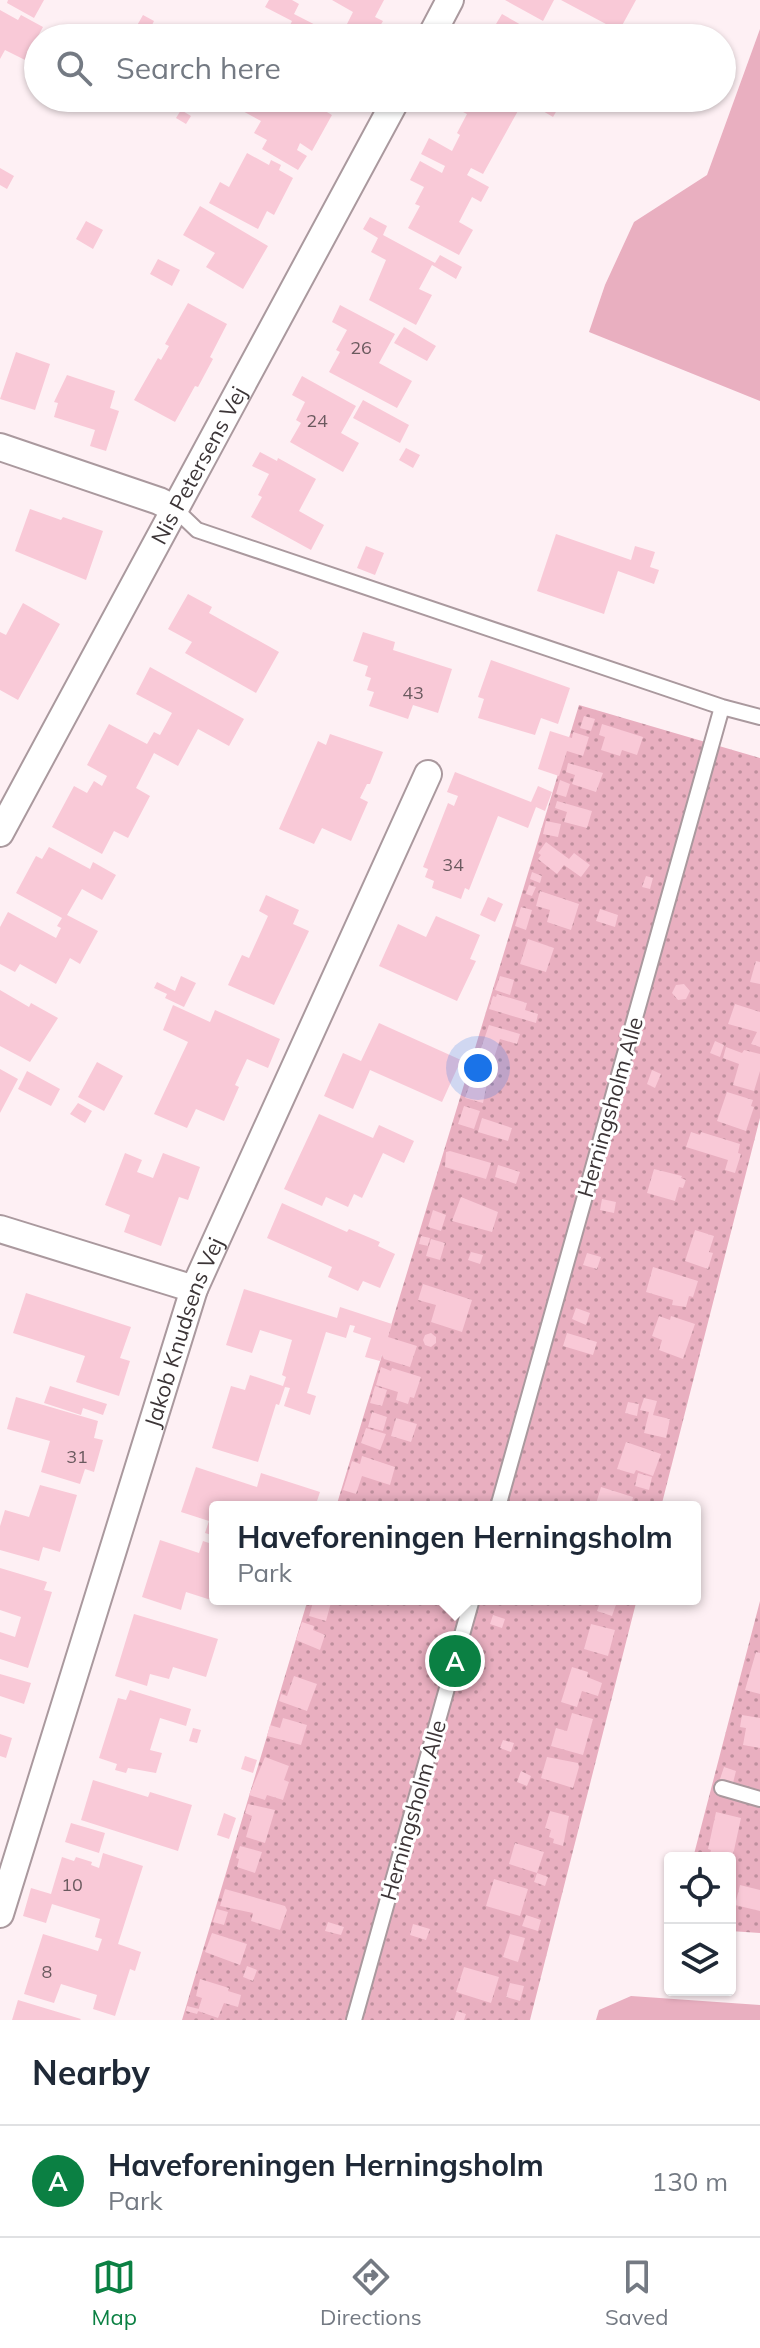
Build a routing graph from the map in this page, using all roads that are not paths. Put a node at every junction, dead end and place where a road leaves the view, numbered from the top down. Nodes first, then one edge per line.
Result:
1 (450, 0) edge
2 (437, 24) edge
3 (389, 112) edge
4 (0, 447) edge
5 (175, 509) junction
6 (722, 707) junction
7 (760, 717) edge
8 (428, 774) dead end
9 (0, 833) edge
10 (0, 1229) edge
11 (194, 1289) junction
12 (500, 1501) edge
13 (470, 1605) edge
14 (722, 1788) dead end
15 (760, 1799) edge
16 (0, 1914) edge
17 (354, 2020) edge

1 - 2 street
3 - 5 street, Nis Petersens Vej
4 - 5 street
5 - 6 lane
5 - 9 street, Nis Petersens Vej
6 - 7 lane
6 - 12 lane, Herningsholm Alle
8 - 11 street, Jakob Knudsens Vej
10 - 11 street
11 - 16 street, Jakob Knudsens Vej
13 - 17 lane, Herningsholm Alle
14 - 15 lane

